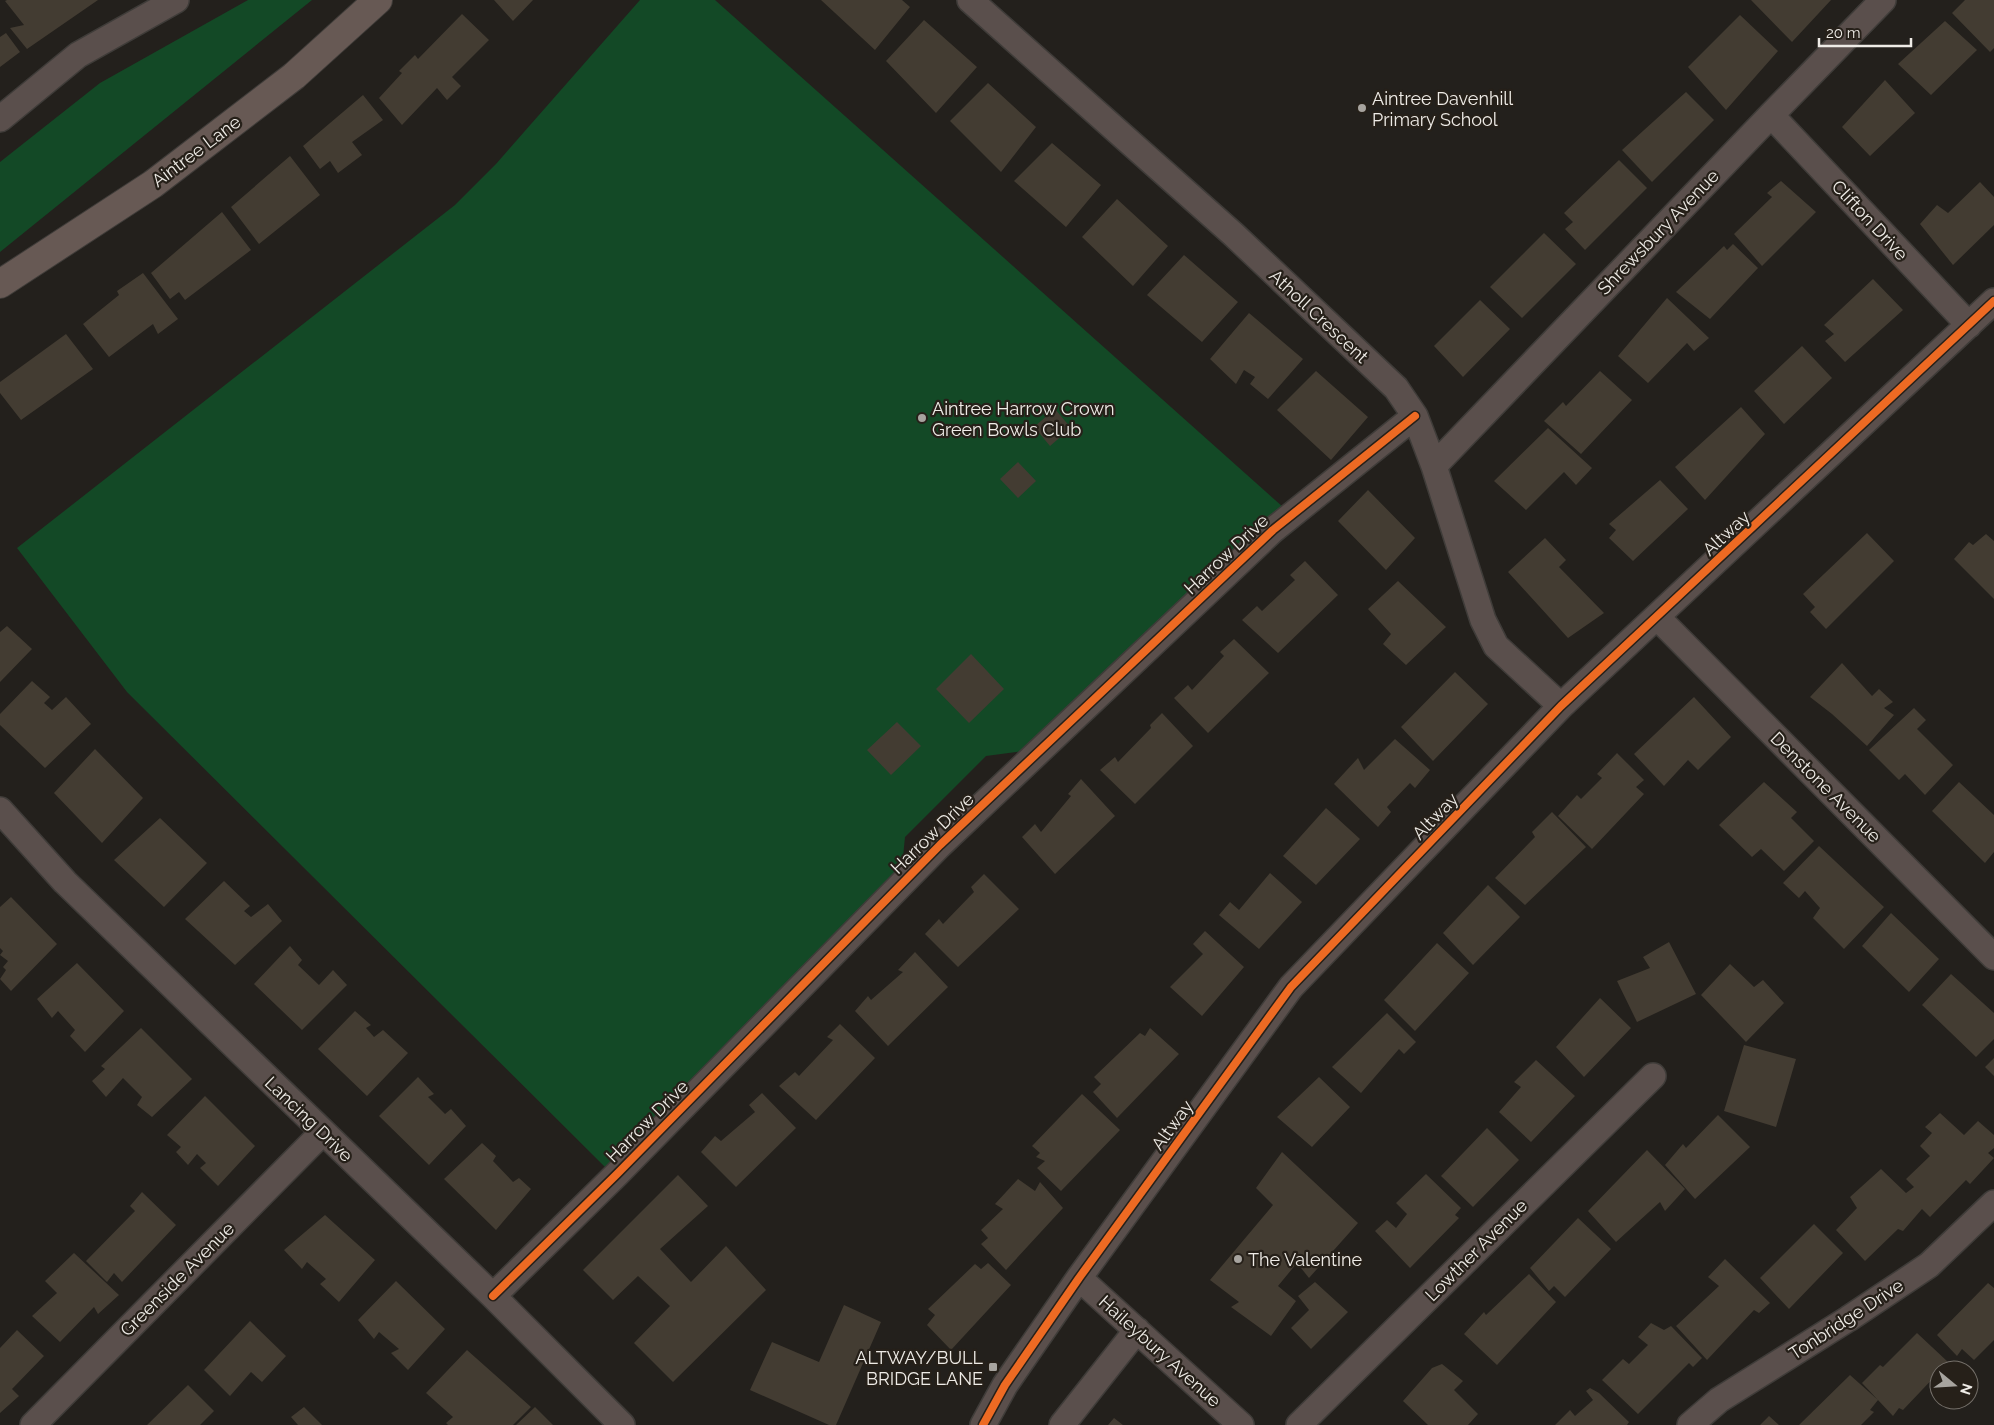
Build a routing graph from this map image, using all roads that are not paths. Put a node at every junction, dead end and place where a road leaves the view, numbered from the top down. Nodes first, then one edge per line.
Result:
1 (176, 0) edge
2 (378, 0) edge
3 (970, 0) edge
4 (1883, 0) edge
5 (1771, 115) junction
6 (0, 119) edge
7 (0, 284) edge
8 (1994, 301) edge
9 (1969, 325) junction
10 (1415, 416) junction
11 (1434, 466) junction
12 (1657, 617) junction
13 (1561, 706) junction
14 (0, 810) edge
15 (1994, 956) edge
16 (1653, 1076) dead end
17 (322, 1133) junction
18 (1994, 1204) edge
19 (1079, 1278) junction
20 (493, 1296) junction
21 (1137, 1330) junction
22 (33, 1425) edge
23 (622, 1425) edge
24 (983, 1425) edge
25 (1062, 1425) edge
26 (1242, 1425) edge
27 (1299, 1425) edge
28 (1690, 1425) edge

1 - 6 street
2 - 7 main road, Aintree Lane
3 - 10 street, Atholl Crescent
4 - 5 street, Shrewsbury Avenue
5 - 9 street, Clifton Drive
5 - 11 street, Shrewsbury Avenue
8 - 9 street, Altway
9 - 12 street, Altway
10 - 11 street, Atholl Crescent
10 - 20 street, Harrow Drive
11 - 13 street, Atholl Crescent
12 - 13 street, Altway
12 - 15 street, Denstone Avenue
13 - 19 street, Altway
14 - 17 street, Lancing Drive
16 - 27 street, Lowther Avenue
17 - 20 street, Lancing Drive
17 - 22 street, Greenside Avenue
18 - 28 street, Tonbridge Drive
19 - 21 street, Haileybury Avenue
19 - 24 street, Altway
20 - 23 street, Lancing Drive
21 - 25 street
21 - 26 street, Haileybury Avenue

